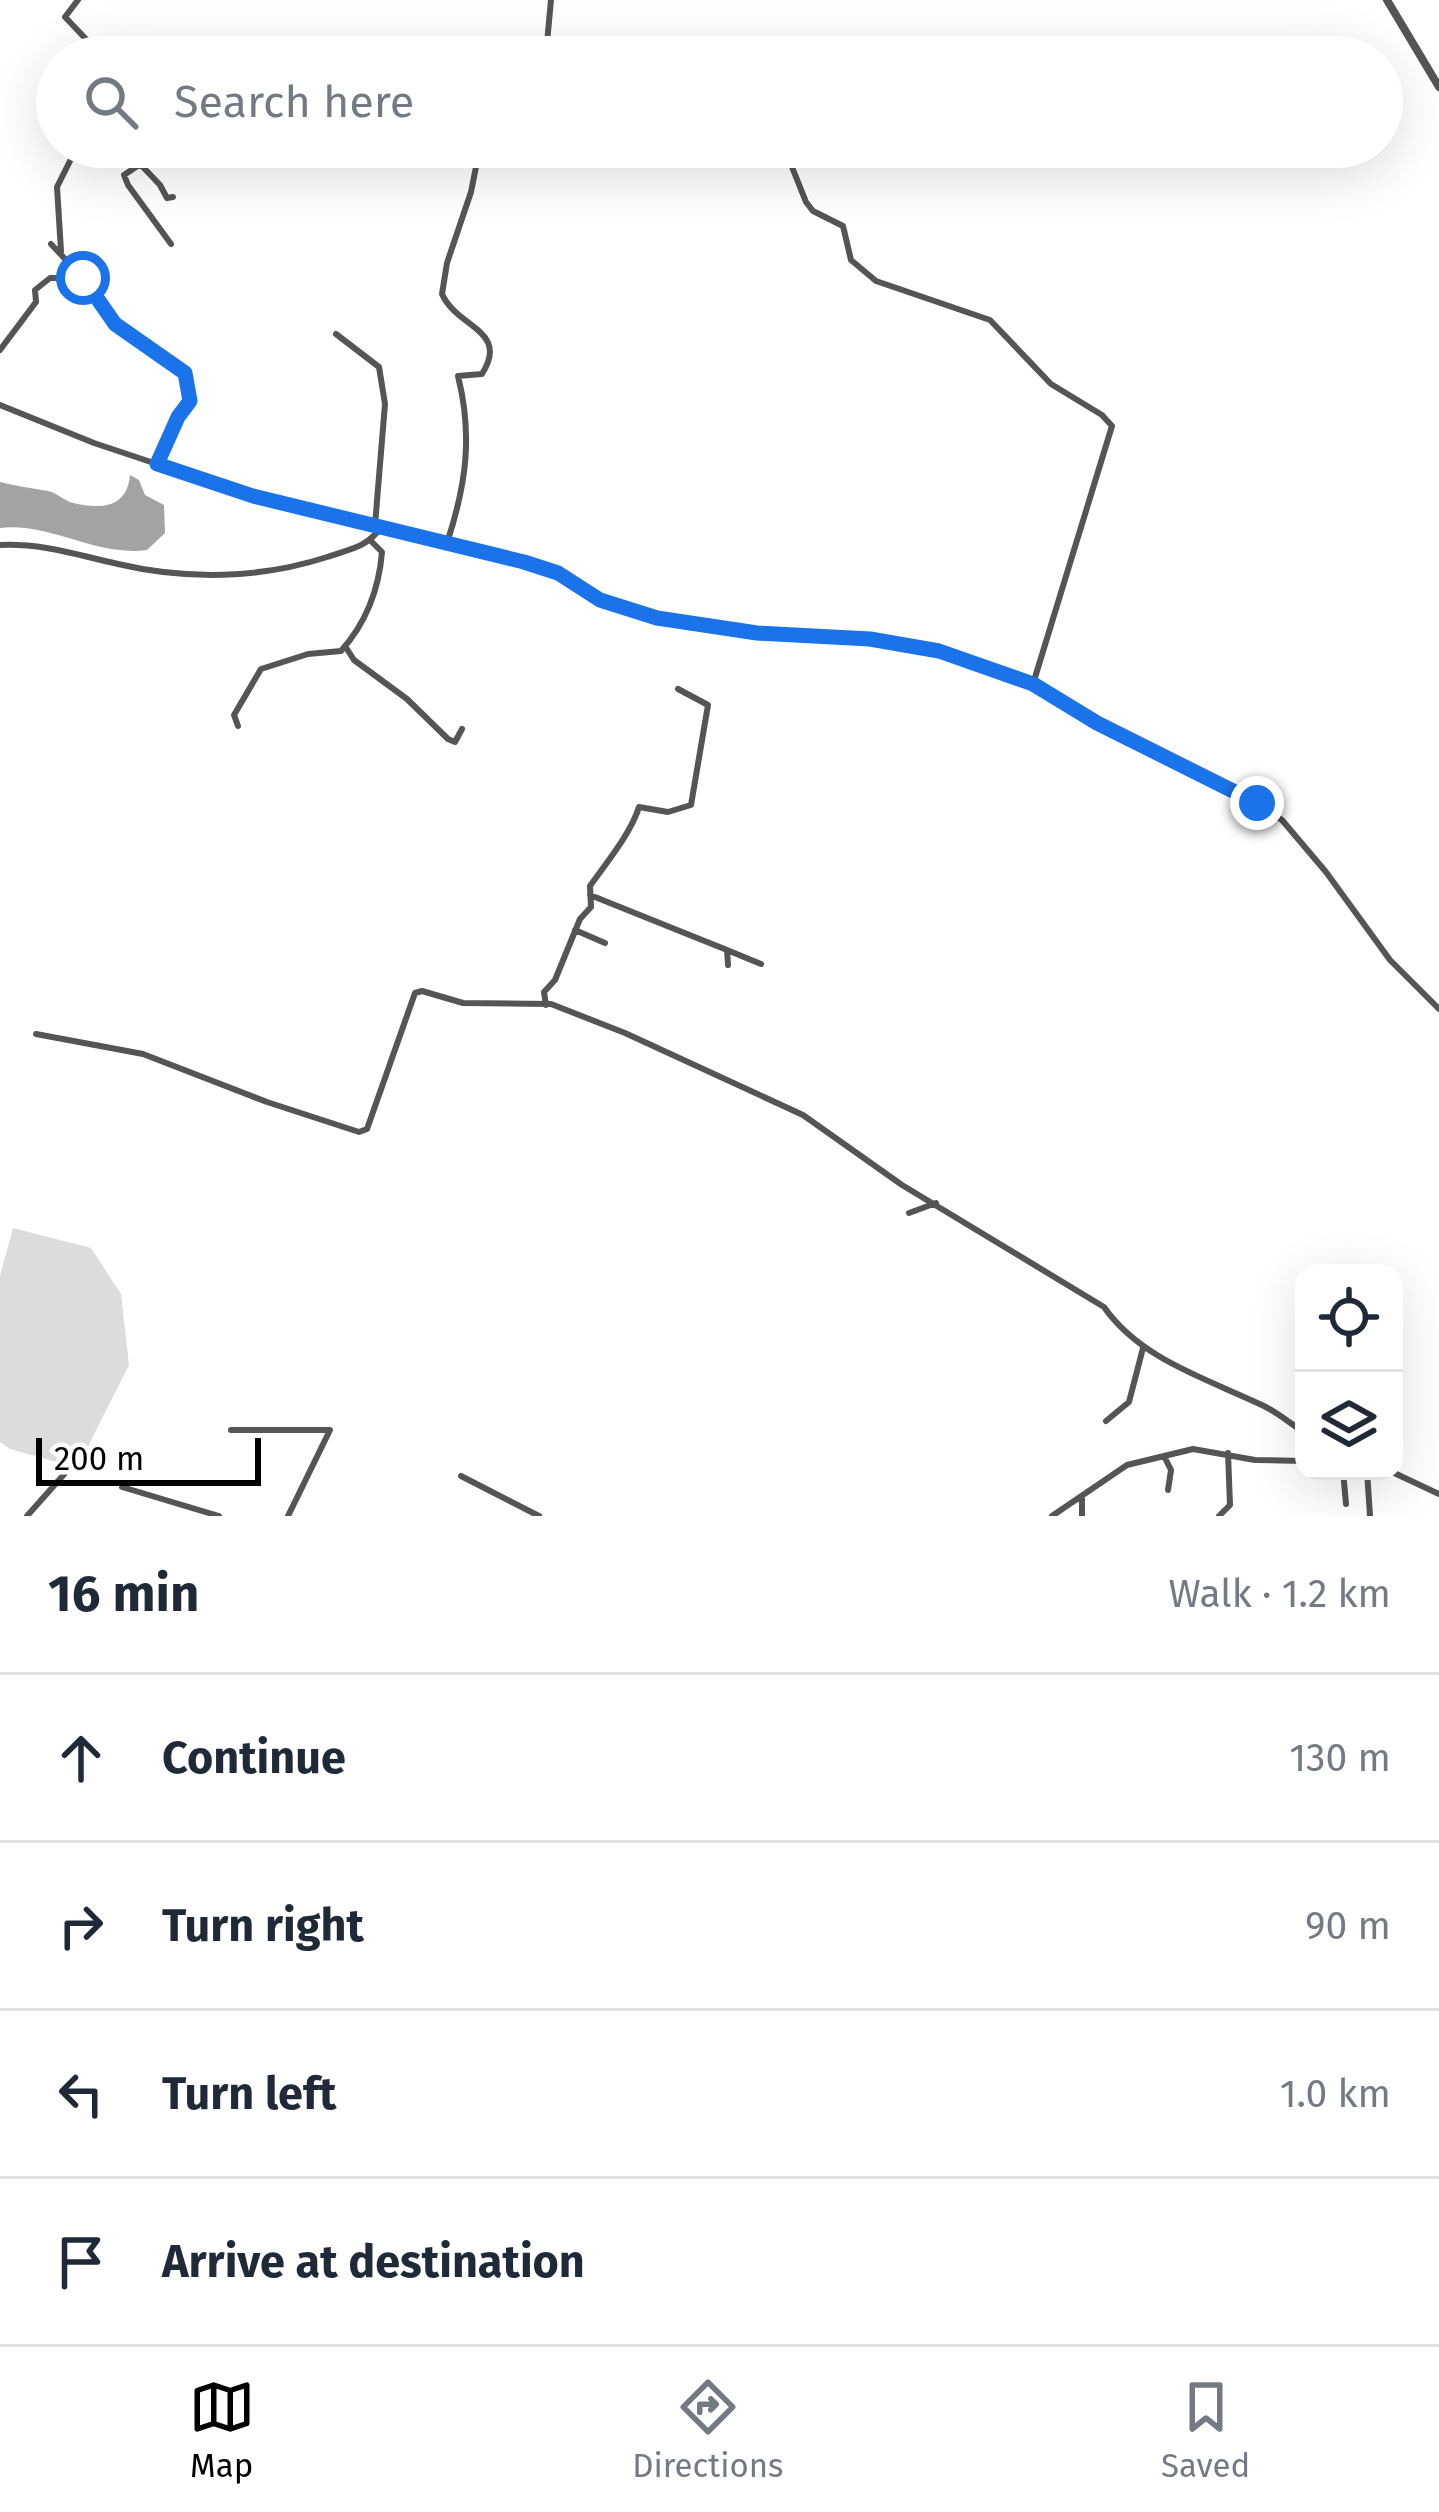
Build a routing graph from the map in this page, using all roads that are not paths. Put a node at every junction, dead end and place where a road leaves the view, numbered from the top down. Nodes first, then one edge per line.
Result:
1 (78, 0) edge
2 (551, 0) edge
3 (1387, 0) edge
4 (84, 36) edge
5 (548, 36) edge
6 (1439, 87) edge
7 (67, 168) edge
8 (134, 168) edge
9 (142, 168) edge
10 (475, 168) edge
11 (792, 168) edge
12 (172, 197) dead end
13 (51, 244) dead end
14 (171, 244) dead end
15 (62, 255) junction
16 (83, 278) junction
17 (336, 334) dead end
18 (0, 350) edge
19 (0, 405) edge
20 (157, 464) junction
21 (378, 526) junction
22 (371, 542) junction
23 (447, 543) junction
24 (0, 545) edge
25 (346, 646) junction
26 (1033, 684) junction
27 (678, 689) dead end
28 (238, 726) dead end
29 (462, 729) dead end
30 (590, 895) junction
31 (575, 930) junction
32 (604, 943) dead end
33 (727, 950) junction
34 (728, 964) dead end
35 (760, 964) dead end
36 (546, 1005) junction
37 (1439, 1009) edge
38 (36, 1034) dead end
39 (936, 1202) junction
40 (909, 1213) dead end
41 (1143, 1348) junction
42 (1106, 1421) dead end
43 (1295, 1426) edge
44 (231, 1430) dead end
45 (1228, 1453) junction
46 (1165, 1458) junction
47 (1295, 1461) edge
48 (67, 1471) dead end
49 (461, 1476) dead end
50 (1403, 1477) edge
51 (1344, 1480) edge
52 (1368, 1480) edge
53 (122, 1487) dead end
54 (1168, 1490) dead end
55 (1439, 1494) edge
56 (1082, 1498) junction
57 (1346, 1504) dead end
58 (27, 1516) edge
59 (219, 1516) edge
60 (288, 1516) edge
61 (539, 1516) edge
62 (1052, 1516) edge
63 (1082, 1516) edge
64 (1219, 1516) edge
65 (1370, 1516) edge

1 - 4 street
2 - 5 street
3 - 6 street
7 - 15 street
8 - 14 street
9 - 12 street
10 - 23 street
11 - 26 street
13 - 15 street
15 - 16 street
16 - 18 street
16 - 20 street
17 - 21 street
19 - 20 street
20 - 21 street
21 - 22 street
21 - 23 street
22 - 24 street
22 - 25 street
23 - 26 street
25 - 28 street
25 - 29 street
26 - 37 street
27 - 30 street
30 - 31 street
30 - 33 street
31 - 32 street
31 - 36 street
33 - 34 street
33 - 35 street
36 - 38 street
36 - 39 street
39 - 40 street
39 - 41 street
41 - 42 street
41 - 43 street
44 - 60 street
45 - 46 street
45 - 47 street
45 - 64 street
46 - 54 street
46 - 56 street
48 - 58 street
49 - 61 street
50 - 55 street
51 - 57 street
52 - 65 street
53 - 59 street
56 - 62 street
56 - 63 street

